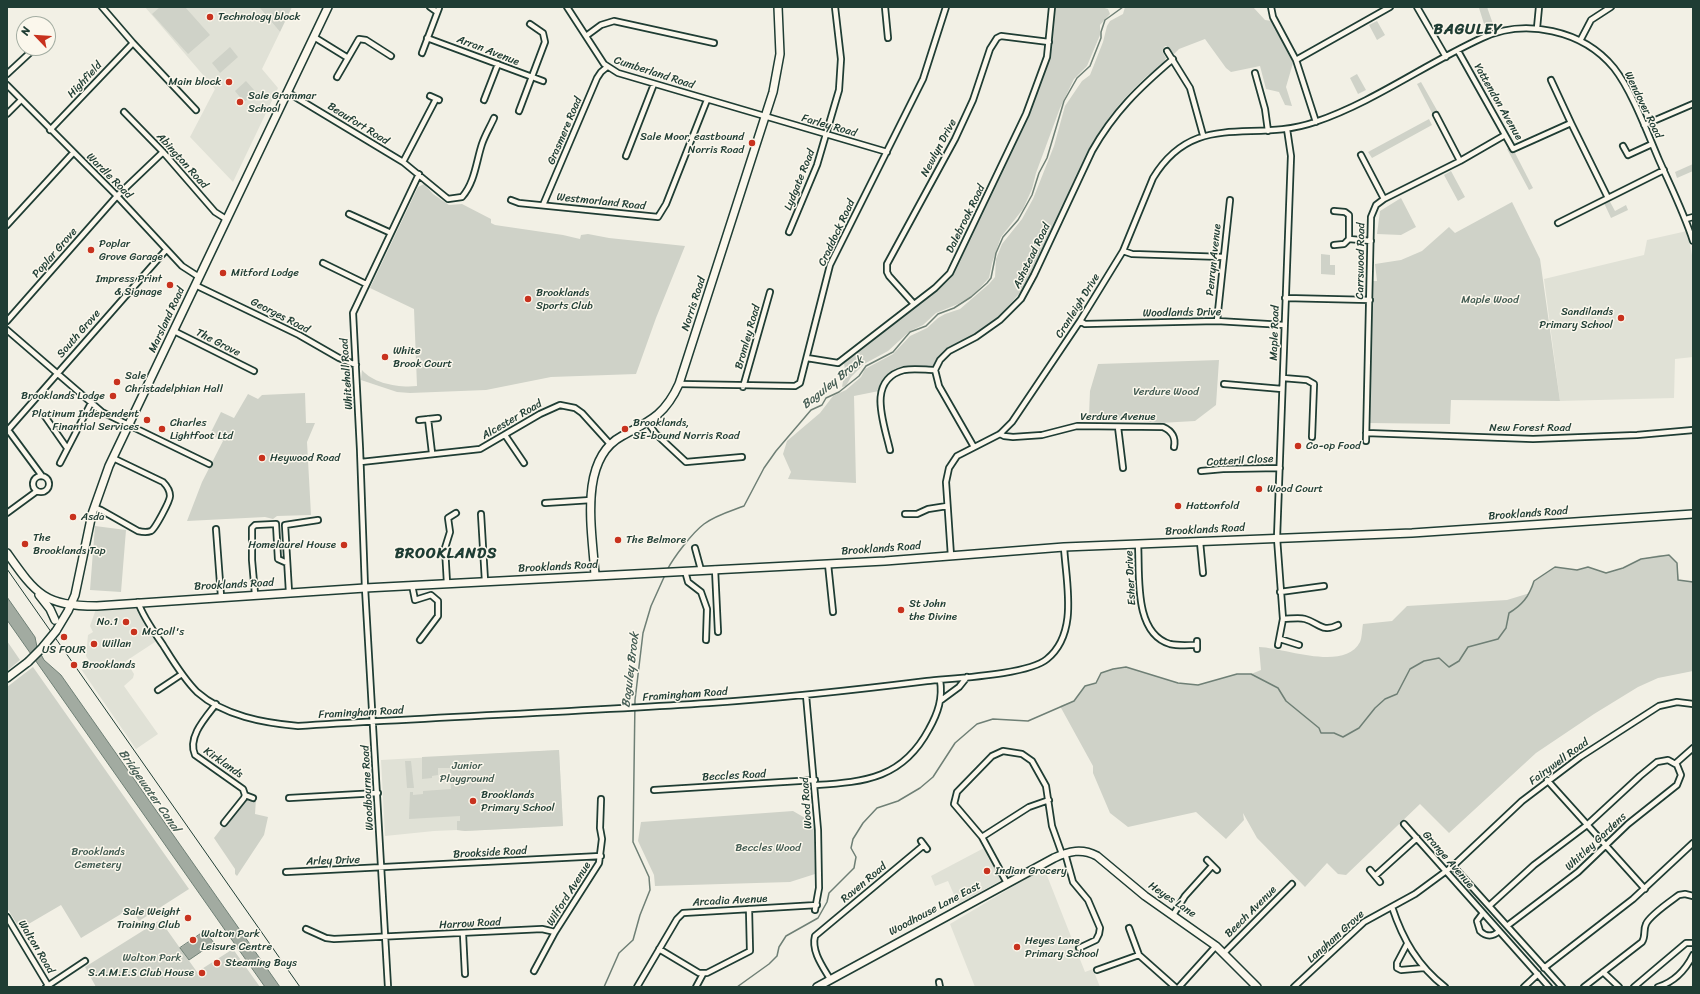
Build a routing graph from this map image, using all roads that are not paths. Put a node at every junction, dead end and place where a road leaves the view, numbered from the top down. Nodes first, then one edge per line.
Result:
1 (102, 7) edge
2 (328, 7) edge
3 (430, 7) edge
4 (567, 7) edge
5 (778, 7) edge
6 (835, 7) edge
7 (885, 7) edge
8 (946, 7) edge
9 (1052, 7) edge
10 (1271, 7) edge
11 (1390, 7) edge
12 (1417, 7) edge
13 (1539, 7) edge
14 (1611, 7) edge
15 (1385, 8) edge
16 (438, 10) edge
17 (530, 24) dead end
18 (1537, 28) junction
19 (586, 36) junction
20 (314, 38) junction
21 (427, 38) junction
22 (888, 38) dead end
23 (1580, 41) junction
24 (1049, 42) junction
25 (133, 43) junction
26 (714, 43) dead end
27 (1167, 51) dead end
28 (1458, 51) junction
29 (422, 53) dead end
30 (26, 56) edge
31 (391, 56) dead end
32 (1446, 57) junction
33 (348, 58) junction
34 (1172, 59) junction
35 (1296, 60) junction
36 (498, 64) junction
37 (607, 67) junction
38 (1255, 73) dead end
39 (7, 74) edge
40 (337, 77) dead end
41 (532, 77) junction
42 (1551, 80) dead end
43 (543, 81) dead end
44 (654, 84) junction
45 (7, 85) edge
46 (287, 92) junction
47 (430, 96) dead end
48 (21, 100) junction
49 (484, 100) dead end
50 (707, 100) junction
51 (1693, 104) edge
52 (196, 110) dead end
53 (519, 111) dead end
54 (124, 112) dead end
55 (7, 114) edge
56 (1436, 115) dead end
57 (766, 117) junction
58 (494, 118) dead end
59 (1316, 122) junction
60 (1571, 123) junction
61 (1644, 125) junction
62 (1286, 129) junction
63 (50, 130) junction
64 (1268, 131) junction
65 (827, 135) junction
66 (1203, 135) junction
67 (1505, 135) junction
68 (1652, 144) junction
69 (1623, 146) dead end
70 (163, 152) junction
71 (887, 152) junction
72 (73, 153) junction
73 (1361, 155) dead end
74 (626, 156) dead end
75 (1460, 161) junction
76 (403, 162) junction
77 (1664, 170) junction
78 (419, 174) junction
79 (117, 196) junction
80 (1608, 198) junction
81 (1384, 199) junction
82 (511, 200) dead end
83 (1230, 200) dead end
84 (543, 205) junction
85 (1334, 211) dead end
86 (349, 214) dead end
87 (1693, 217) edge
88 (226, 219) junction
89 (1686, 219) junction
90 (1558, 223) dead end
91 (7, 225) edge
92 (789, 232) dead end
93 (391, 233) junction
94 (1348, 239) junction
95 (1371, 241) junction
96 (1693, 241) edge
97 (1334, 245) dead end
98 (166, 250) junction
99 (1123, 251) junction
100 (1223, 257) junction
101 (323, 263) dead end
102 (199, 277) junction
103 (366, 284) junction
104 (195, 285) junction
105 (770, 292) dead end
106 (1285, 298) junction
107 (1370, 300) junction
108 (914, 304) junction
109 (7, 321) edge
110 (1080, 321) junction
111 (1217, 321) junction
112 (1284, 325) junction
113 (7, 330) edge
114 (174, 331) junction
115 (807, 358) junction
116 (356, 365) junction
117 (935, 370) junction
118 (254, 371) dead end
119 (57, 373) junction
120 (1283, 378) junction
121 (679, 384) junction
122 (1224, 384) dead end
123 (743, 386) junction
124 (1282, 389) junction
125 (91, 403) junction
126 (44, 415) dead end
127 (438, 418) dead end
128 (428, 419) junction
129 (419, 420) dead end
130 (648, 423) junction
131 (128, 425) junction
132 (1118, 427) junction
133 (8, 430) edge
134 (1693, 430) edge
135 (1366, 433) junction
136 (1000, 434) junction
137 (505, 435) junction
138 (1312, 437) dead end
139 (1366, 441) dead end
140 (610, 444) junction
141 (974, 447) junction
142 (1174, 447) dead end
143 (67, 448) junction
144 (890, 450) dead end
145 (432, 453) junction
146 (742, 457) dead end
147 (113, 458) junction
148 (361, 462) junction
149 (60, 463) dead end
150 (524, 463) dead end
151 (209, 464) dead end
152 (1123, 468) dead end
153 (1280, 468) junction
154 (1201, 471) dead end
155 (42, 476) junction
156 (37, 491) junction
157 (591, 500) junction
158 (545, 504) dead end
159 (947, 506) junction
160 (94, 507) junction
161 (7, 513) edge
162 (456, 513) dead end
163 (481, 514) dead end
164 (905, 514) dead end
165 (1693, 514) edge
166 (318, 520) dead end
167 (216, 529) dead end
168 (1277, 538) junction
169 (1200, 542) junction
170 (1138, 544) junction
171 (1064, 547) junction
172 (695, 548) dead end
173 (7, 553) edge
174 (951, 556) junction
175 (287, 563) junction
176 (828, 564) junction
177 (715, 569) junction
178 (701, 570) junction
179 (685, 571) junction
180 (1202, 573) dead end
181 (595, 576) junction
182 (485, 582) junction
183 (447, 583) junction
184 (412, 585) junction
185 (1324, 586) dead end
186 (365, 588) junction
187 (36, 591) junction
188 (289, 592) junction
189 (1280, 592) junction
190 (255, 594) junction
191 (221, 596) junction
192 (138, 602) junction
193 (71, 605) junction
194 (833, 612) dead end
195 (1283, 619) junction
196 (1338, 625) dead end
197 (56, 631) junction
198 (718, 632) dead end
199 (1280, 639) junction
200 (420, 640) dead end
201 (706, 640) dead end
202 (1197, 645) dead end
203 (1299, 645) dead end
204 (1278, 646) dead end
205 (182, 674) junction
206 (967, 677) junction
207 (7, 678) edge
208 (940, 680) junction
209 (158, 690) dead end
210 (806, 695) junction
211 (940, 701) junction
212 (216, 704) junction
213 (1693, 704) edge
214 (373, 721) junction
215 (1693, 748) edge
216 (1676, 763) junction
217 (1548, 780) junction
218 (815, 783) junction
219 (654, 790) dead end
220 (378, 793) junction
221 (245, 795) junction
222 (253, 798) dead end
223 (289, 798) dead end
224 (601, 799) dead end
225 (1049, 800) junction
226 (224, 823) dead end
227 (1404, 824) dead end
228 (1587, 825) junction
229 (982, 837) junction
230 (1417, 838) junction
231 (1693, 844) edge
232 (924, 845) dead end
233 (1606, 846) junction
234 (1063, 854) junction
235 (601, 856) junction
236 (1207, 860) dead end
237 (1212, 866) junction
238 (1453, 866) junction
239 (381, 868) junction
240 (1217, 870) dead end
241 (1370, 870) dead end
242 (1446, 871) junction
243 (286, 872) dead end
244 (1375, 876) junction
245 (1380, 882) dead end
246 (1007, 883) junction
247 (1292, 884) dead end
248 (1645, 889) junction
249 (1693, 896) edge
250 (1485, 902) junction
251 (1489, 906) junction
252 (816, 907) joint
253 (1392, 907) junction
254 (1478, 908) junction
255 (749, 910) junction
256 (1483, 913) junction
257 (1173, 916) junction
258 (7, 917) edge
259 (1508, 927) junction
260 (1128, 928) dead end
261 (306, 929) dead end
262 (555, 932) junction
263 (1500, 933) junction
264 (463, 934) junction
265 (385, 937) junction
266 (1693, 943) edge
267 (1407, 944) junction
268 (1216, 946) junction
269 (1079, 948) dead end
270 (659, 949) junction
271 (1224, 953) junction
272 (1139, 955) junction
273 (1693, 955) edge
274 (85, 961) dead end
275 (1540, 963) junction
276 (1424, 968) junction
277 (1544, 968) junction
278 (1533, 969) junction
279 (1097, 970) dead end
280 (534, 971) dead end
281 (1603, 972) junction
282 (465, 974) dead end
283 (702, 974) junction
284 (1538, 974) junction
285 (1549, 974) junction
286 (830, 979) junction
287 (1542, 980) junction
288 (48, 987) edge
289 (388, 987) edge
290 (637, 987) edge
291 (696, 987) edge
292 (817, 987) edge
293 (1175, 987) edge
294 (1179, 987) edge
295 (1257, 987) edge
296 (1294, 987) edge
297 (1445, 987) edge
298 (1524, 987) edge
299 (1549, 987) edge
300 (1562, 987) edge
301 (1584, 987) edge
302 (1618, 987) edge
303 (1634, 987) edge
304 (1658, 987) edge

1 - 25 street
2 - 20 street, Marsland Road
3 - 16 street
4 - 19 street, Cumberland Road
5 - 57 street, Norris Road
6 - 65 street, Lydgate Road
7 - 22 street
8 - 71 street, Craddock Road
9 - 24 street, Dalebrook Road
10 - 35 street
11 - 15 street
12 - 32 street
13 - 18 street
14 - 23 street
15 - 35 street
16 - 21 street
17 - 41 street
18 - 23 street, Wendover Road
18 - 28 street, Wendover Road
19 - 26 street
19 - 37 street, Cumberland Road
20 - 33 street
20 - 46 street, Marsland Road
21 - 29 street
21 - 36 street, Arran Avenue
23 - 61 street, Wendover Road
24 - 108 street, Dalebrook Road
24 - 108 street, Newlyn Drive
25 - 52 street
25 - 63 street, Highfield
27 - 34 street
28 - 32 street, Wendover Road
28 - 67 street, Yattendon Avenue
30 - 39 street
31 - 33 street
32 - 59 street, Wendover Road
33 - 40 street
34 - 66 street
34 - 117 street, Ashstead Road
35 - 59 street
36 - 41 street, Arran Avenue
36 - 49 street
37 - 44 street, Cumberland Road
37 - 84 street, Grasmere Road
38 - 64 street
41 - 43 street, Arran Avenue
41 - 53 street
42 - 60 street
44 - 50 street, Cumberland Road
44 - 74 street
45 - 48 street, Wardle Road
46 - 76 street, Beaufort Road
46 - 88 street, Marsland Road
47 - 76 street
48 - 55 street
48 - 63 street, Wardle Road
50 - 57 street, Cumberland Road
50 - 84 street, Westmorland Road
51 - 61 street
54 - 70 street, Abington Road
56 - 75 street
57 - 65 street, Farley Road
57 - 121 street, Norris Road
58 - 78 street, Beaufort Road
59 - 62 street, Wendover Road
60 - 67 street, Yattendon Avenue
60 - 80 street
61 - 68 street, Wendover Road
62 - 64 street, Cranleigh Drive
62 - 106 street, Maple Road
63 - 72 street, Wardle Road
64 - 66 street, Cranleigh Drive
65 - 71 street, Farley Road
65 - 92 street, Lydgate Road
66 - 99 street, Cranleigh Drive
67 - 75 street, Carrswood Road
68 - 69 street
68 - 77 street, Wendover Road
70 - 79 street, Poplar Grove
70 - 88 street, Abington Road
71 - 115 street, Craddock Road
72 - 79 street, Wardle Road
72 - 91 street
73 - 81 street
75 - 81 street, Carrswood Road
76 - 78 street, Beaufort Road
77 - 80 street
77 - 89 street, Wendover Road
78 - 93 street, Whitehall Road
79 - 98 street, Wardle Road
79 - 109 street, Poplar Grove
80 - 90 street
81 - 95 street, Carrswood Road
82 - 84 street, Westmorland Road
83 - 100 street, Penryn Avenue
85 - 94 street
86 - 93 street
87 - 89 street
88 - 102 street, Marsland Road
89 - 96 street, Wendover Road
93 - 103 street, Whitehall Road
94 - 95 street
94 - 97 street
95 - 107 street, Carrswood Road
98 - 102 street, Wardle Road
98 - 119 street, South Grove
99 - 100 street
99 - 110 street, Cranleigh Drive
100 - 111 street, Penryn Avenue
101 - 103 street
102 - 104 street, Marsland Road
103 - 116 street, Whitehall Road
104 - 114 street, Marsland Road
104 - 116 street, Georges Road
105 - 123 street, Bromley Road
106 - 107 street
106 - 112 street, Maple Road
107 - 135 street, Carrswood Road
108 - 115 street, Dalebrook Road
110 - 111 street, Woodlands Drive
110 - 136 street, Cranleigh Drive
111 - 112 street, Woodlands Drive
112 - 120 street, Maple Road
113 - 119 street
114 - 118 street, The Grove
114 - 131 street, Marsland Road
115 - 123 street, Craddock Road
116 - 148 street, Whitehall Road
117 - 141 street
117 - 144 street
119 - 125 street
119 - 133 street, South Grove
120 - 124 street, Maple Road
120 - 138 street
121 - 123 street, Craddock Road
121 - 130 street, Norris Road
122 - 124 street
124 - 153 street, Maple Road
125 - 131 street
125 - 143 street
126 - 143 street
127 - 128 street
128 - 129 street
128 - 145 street
130 - 140 street, Norris Road
130 - 146 street
131 - 147 street, Marsland Road
131 - 151 street
132 - 136 street, Verdure Avenue
132 - 142 street, Verdure Avenue
132 - 152 street
133 - 155 street
134 - 135 street, New Forest Road
135 - 139 street, Carrswood Road
136 - 141 street, Cranleigh Drive
137 - 140 street, Alcester Road
137 - 145 street, Alcester Road
137 - 150 street
140 - 157 street, Norris Road
141 - 159 street, Cranleigh Drive
143 - 149 street
145 - 148 street, Alcester Road
147 - 160 street, Marsland Road
147 - 160 street
148 - 186 street, Whitehall Road
153 - 154 street, Cotteril Close
153 - 168 street, Maple Road
155 - 156 street
155 - 156 street
156 - 161 street
157 - 158 street
157 - 181 street, Norris Road
159 - 164 street
159 - 174 street, Cranleigh Drive
160 - 193 street, Marsland Road
162 - 183 street
163 - 182 street
165 - 168 street, Brooklands Road
166 - 175 street
167 - 191 street
168 - 169 street, Brooklands Road
168 - 189 street, Maple Road
169 - 170 street, Brooklands Road
169 - 180 street
170 - 171 street, Brooklands Road
170 - 202 street, Esher Drive
171 - 174 street, Brooklands Road
171 - 206 street, Framingham Road
172 - 178 street
173 - 187 street
174 - 176 street, Brooklands Road
175 - 188 street
175 - 190 street
176 - 177 street, Brooklands Road
176 - 194 street
177 - 178 street, Brooklands Road
177 - 198 street
178 - 179 street, Brooklands Road
179 - 181 street, Brooklands Road
179 - 201 street
181 - 182 street, Brooklands Road
182 - 183 street, Brooklands Road
183 - 184 street, Brooklands Road
184 - 186 street, Brooklands Road
184 - 200 street
185 - 189 street
186 - 188 street, Brooklands Road
186 - 214 street, Woodbourne Road
187 - 193 street, Brooklands Road
187 - 197 street
188 - 190 street, Brooklands Road
189 - 195 street, Maple Road
190 - 191 street, Brooklands Road
191 - 192 street, Brooklands Road
192 - 193 street, Brooklands Road
192 - 205 street, Framingham Road
193 - 197 street, Marsland Road
195 - 196 street
195 - 199 street, Maple Road
197 - 207 street, Marsland Road, bridge
199 - 203 street
199 - 204 street, Maple Road
205 - 209 street
205 - 212 street, Framingham Road
206 - 208 street, Framingham Road
206 - 211 street
208 - 210 street, Framingham Road
208 - 211 street
210 - 214 street, Framingham Road
210 - 218 street, Wood Road
211 - 218 street, Beccles Road
212 - 214 street, Framingham Road
212 - 221 street, Kirklands
213 - 217 street, Fairywell Road
214 - 220 street, Woodbourne Road
215 - 216 street
216 - 228 street, Whitley Gardens
216 - 233 street, Whitley Gardens
217 - 228 street
217 - 238 street, Fairywell Road
218 - 219 street, Beccles Road
218 - 252 street, Wood Road
220 - 223 street
220 - 239 street, Woodbourne Road
221 - 222 street, Kirklands
221 - 226 street, Kirklands
224 - 235 street, Wilford Avenue
225 - 229 street
225 - 229 street
225 - 234 street
227 - 230 street, Grange Avenue
228 - 233 street
228 - 251 street, Whitley Gardens
229 - 246 street
230 - 242 street, Grange Avenue
230 - 244 street
231 - 248 street
232 - 286 street, Raven Road
233 - 248 street
233 - 259 street, Whitley Gardens
234 - 246 street, Woodhouse Lane East
234 - 257 street, Heyes Lane
234 - 269 street
235 - 239 street, Brookside Road
235 - 262 street, Wilford Avenue
236 - 237 street
237 - 240 street
237 - 257 street
238 - 242 street, Langham Grove
238 - 250 street, Grange Avenue
239 - 243 street, Arley Drive
239 - 265 street, Woodbourne Road
241 - 244 street
242 - 253 street, Langham Grove
242 - 254 street, Grange Avenue
244 - 245 street
246 - 286 street, Woodhouse Lane East
247 - 271 street, Beech Avenue
248 - 277 street
249 - 281 street
250 - 251 street, Grange Avenue
250 - 254 street
251 - 259 street, Grange Avenue
252 - 255 street, Arcadia Avenue
253 - 267 street
253 - 296 street, Langham Grove
254 - 256 street, Grange Avenue
255 - 270 street, Arcadia Avenue
255 - 283 street
256 - 263 street, Grange Avenue
256 - 263 street
257 - 268 street, Heyes Lane
258 - 288 street, Walton Road
259 - 263 street
259 - 275 street, Grange Avenue
260 - 272 street
261 - 265 street, Harrow Road
262 - 264 street, Harrow Road
262 - 280 street, Wilford Avenue
263 - 278 street, Grange Avenue
264 - 265 street, Harrow Road
264 - 282 street
265 - 289 street, Woodbourne Road
266 - 303 street
267 - 276 street
267 - 276 street
268 - 271 street, Heyes Lane
268 - 294 street
270 - 283 street
270 - 290 street, Arcadia Avenue
271 - 295 street, Heyes Lane
272 - 279 street
272 - 293 street
273 - 304 street
274 - 288 street
275 - 277 street, Grange Avenue
275 - 278 street
276 - 297 street
277 - 285 street, Grange Avenue
278 - 284 street, Grange Avenue
281 - 301 street
281 - 302 street
283 - 291 street
284 - 287 street, Grange Avenue
284 - 298 street
285 - 287 street
285 - 300 street, Grange Avenue
286 - 292 street, Woodhouse Lane East
287 - 299 street, Grange Avenue

